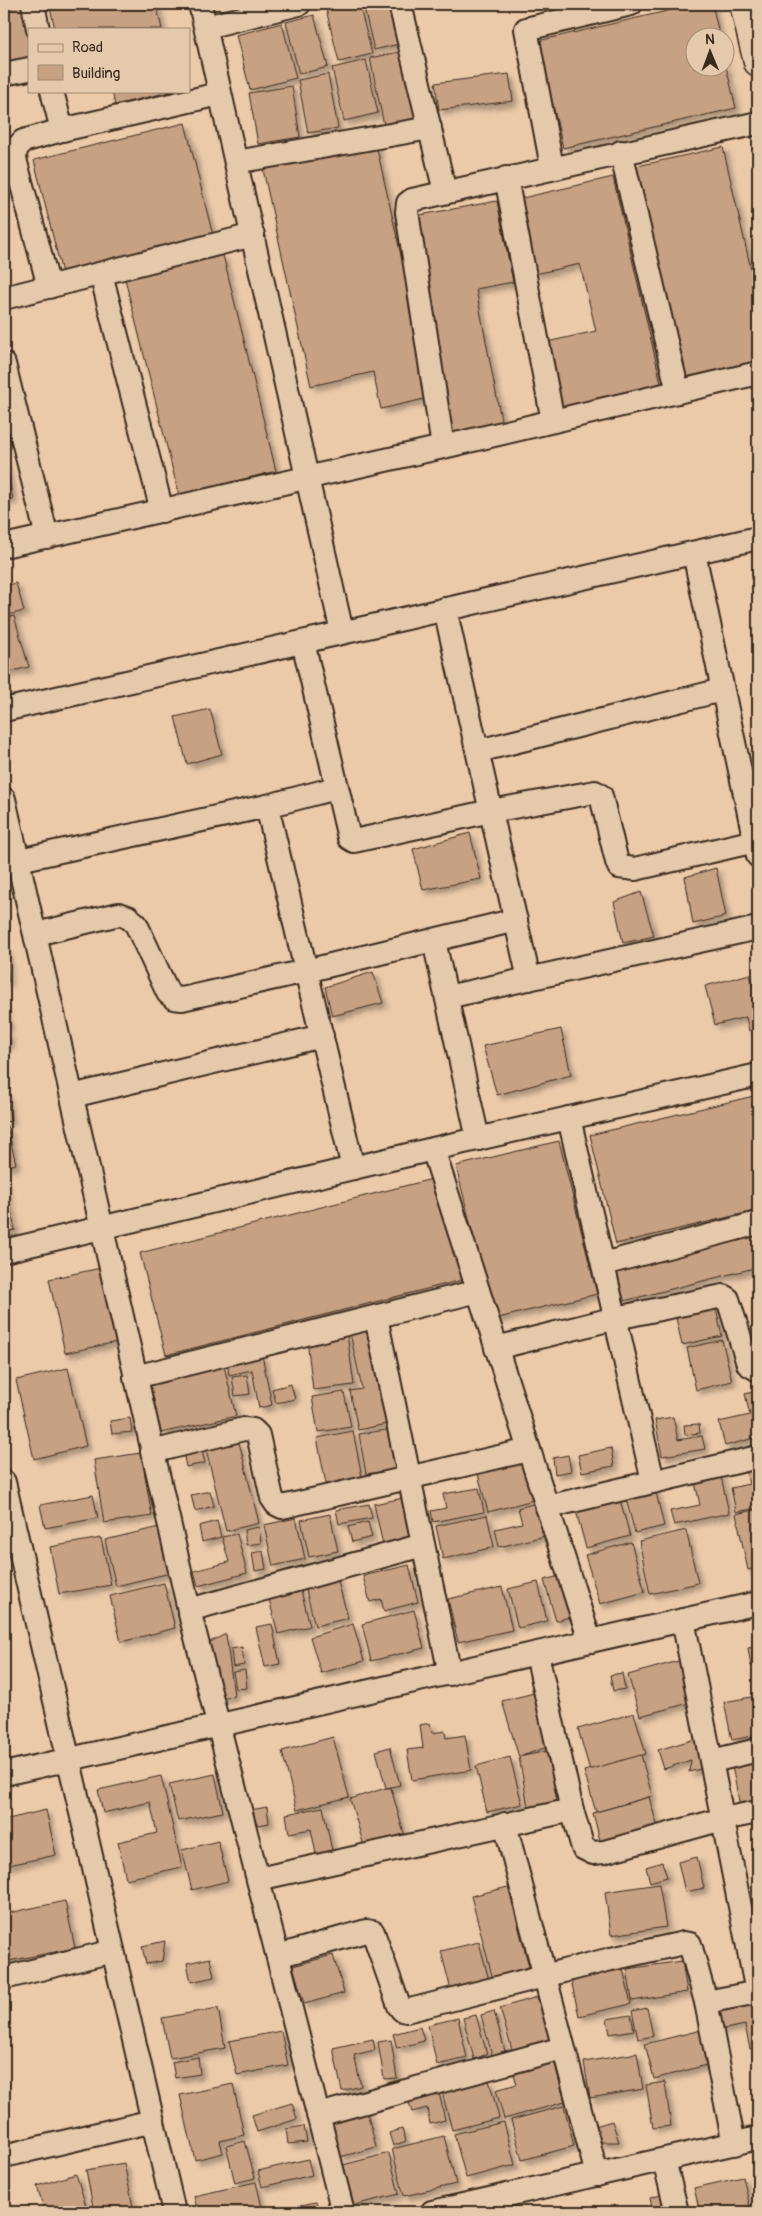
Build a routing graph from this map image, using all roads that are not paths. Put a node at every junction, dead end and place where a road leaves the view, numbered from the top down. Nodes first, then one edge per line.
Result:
1 (33, 4) edge
2 (200, 4) edge
3 (299, 4) edge
4 (400, 4) edge
5 (631, 4) edge
6 (574, 10) edge
7 (750, 10) edge
8 (38, 28) edge
9 (206, 28) junction
10 (758, 62) edge
11 (28, 69) edge
12 (4, 74) edge
13 (52, 92) edge
14 (219, 94) junction
15 (758, 123) edge
16 (430, 128) junction
17 (62, 130) junction
18 (621, 152) junction
19 (236, 162) junction
20 (552, 167) junction
21 (506, 178) junction
22 (445, 192) junction
23 (253, 235) junction
24 (101, 274) junction
25 (49, 287) junction
26 (4, 298) edge
27 (4, 364) edge
28 (758, 373) edge
29 (678, 392) junction
30 (553, 422) junction
31 (443, 447) junction
32 (306, 478) junction
33 (162, 511) junction
34 (47, 536) junction
35 (758, 538) edge
36 (4, 546) edge
37 (694, 553) junction
38 (445, 609) junction
39 (342, 632) junction
40 (302, 642) junction
41 (722, 690) junction
42 (4, 710) edge
43 (478, 751) junction
44 (336, 788) junction
45 (4, 799) edge
46 (267, 806) junction
47 (491, 811) junction
48 (757, 848) edge
49 (19, 860) junction
50 (516, 920) junction
51 (758, 928) edge
52 (36, 934) junction
53 (434, 941) junction
54 (306, 971) junction
55 (529, 979) junction
56 (447, 997) junction
57 (322, 1036) junction
58 (758, 1075) edge
59 (72, 1096) junction
60 (569, 1118) junction
61 (478, 1139) junction
62 (433, 1149) junction
63 (353, 1168) junction
64 (758, 1223) edge
65 (102, 1227) junction
66 (4, 1251) edge
67 (603, 1264) junction
68 (478, 1291) junction
69 (376, 1317) junction
70 (616, 1318) junction
71 (496, 1348) junction
72 (758, 1370) edge
73 (135, 1377) junction
74 (529, 1450) junction
75 (152, 1452) junction
76 (758, 1457) edge
77 (409, 1478) junction
78 (653, 1481) junction
79 (4, 1482) edge
80 (547, 1507) junction
81 (423, 1545) junction
82 (758, 1603) edge
83 (189, 1610) junction
84 (683, 1620) junction
85 (590, 1642) junction
86 (537, 1654) junction
87 (450, 1674) junction
88 (219, 1727) junction
89 (758, 1750) edge
90 (68, 1760) junction
91 (712, 1761) junction
92 (4, 1774) edge
93 (572, 1810) junction
94 (758, 1812) edge
95 (723, 1819) junction
96 (505, 1824) junction
97 (258, 1879) junction
98 (113, 1951) junction
99 (278, 1956) junction
100 (544, 1977) junction
101 (4, 1978) edge
102 (758, 1992) edge
103 (706, 2002) junction
104 (564, 2048) junction
105 (318, 2115) junction
106 (153, 2121) junction
107 (758, 2138) edge
108 (734, 2144) junction
109 (4, 2156) edge
110 (664, 2160) junction
111 (597, 2175) junction
112 (174, 2212) edge
113 (343, 2212) edge
114 (432, 2212) edge
115 (677, 2212) edge

1 - 8 street
2 - 9 street
3 - 9 street
4 - 16 street
5 - 6 street
6 - 20 street
7 - 10 street
9 - 14 street
11 - 12 street
13 - 17 street
14 - 17 street
14 - 19 street
15 - 18 street
16 - 19 street
16 - 22 street
17 - 25 street
18 - 20 street
18 - 29 street
19 - 23 street
20 - 21 street
21 - 22 street
21 - 30 street
22 - 31 street
23 - 24 street
23 - 32 street
24 - 25 street
24 - 33 street
25 - 26 street
27 - 34 street
28 - 29 street
29 - 30 street
30 - 31 street
31 - 32 street
32 - 33 street
32 - 39 street
33 - 34 street
34 - 36 street
35 - 37 street
37 - 38 street
37 - 41 street
38 - 39 street
38 - 43 street
39 - 40 street
40 - 42 street
40 - 44 street
41 - 43 street
41 - 48 street
43 - 47 street
44 - 46 street
44 - 47 street
45 - 49 street
46 - 49 street
46 - 54 street
47 - 48 street
47 - 50 street
49 - 52 street
50 - 53 street
50 - 55 street
51 - 55 street
52 - 54 street
52 - 59 street
53 - 54 street
53 - 56 street
54 - 57 street
55 - 56 street
56 - 61 street
57 - 59 street
57 - 63 street
58 - 60 street
59 - 65 street
60 - 61 street
60 - 67 street
61 - 62 street
62 - 63 street
62 - 68 street
63 - 65 street
64 - 67 street
65 - 66 street
65 - 73 street
67 - 70 street
68 - 69 street
68 - 71 street
69 - 73 street
69 - 77 street
70 - 71 street
70 - 72 street
70 - 78 street
71 - 74 street
73 - 75 street
74 - 77 street
74 - 80 street
75 - 77 street
75 - 83 street
76 - 78 street
77 - 81 street
78 - 80 street
79 - 90 street
80 - 85 street
81 - 83 street
81 - 87 street
82 - 84 street
83 - 88 street
84 - 85 street
84 - 91 street
85 - 86 street
86 - 87 street
86 - 93 street
87 - 88 street
88 - 90 street
88 - 97 street
89 - 91 street
90 - 92 street
90 - 98 street
91 - 95 street
93 - 95 street
93 - 96 street
94 - 95 street
95 - 102 street
96 - 97 street
96 - 100 street
97 - 99 street
98 - 101 street
98 - 106 street
99 - 100 street
99 - 105 street
100 - 103 street
100 - 104 street
102 - 103 street
103 - 108 street
104 - 105 street
104 - 111 street
105 - 113 street
106 - 109 street
106 - 112 street
107 - 108 street
108 - 110 street
110 - 111 street
110 - 115 street
111 - 114 street

